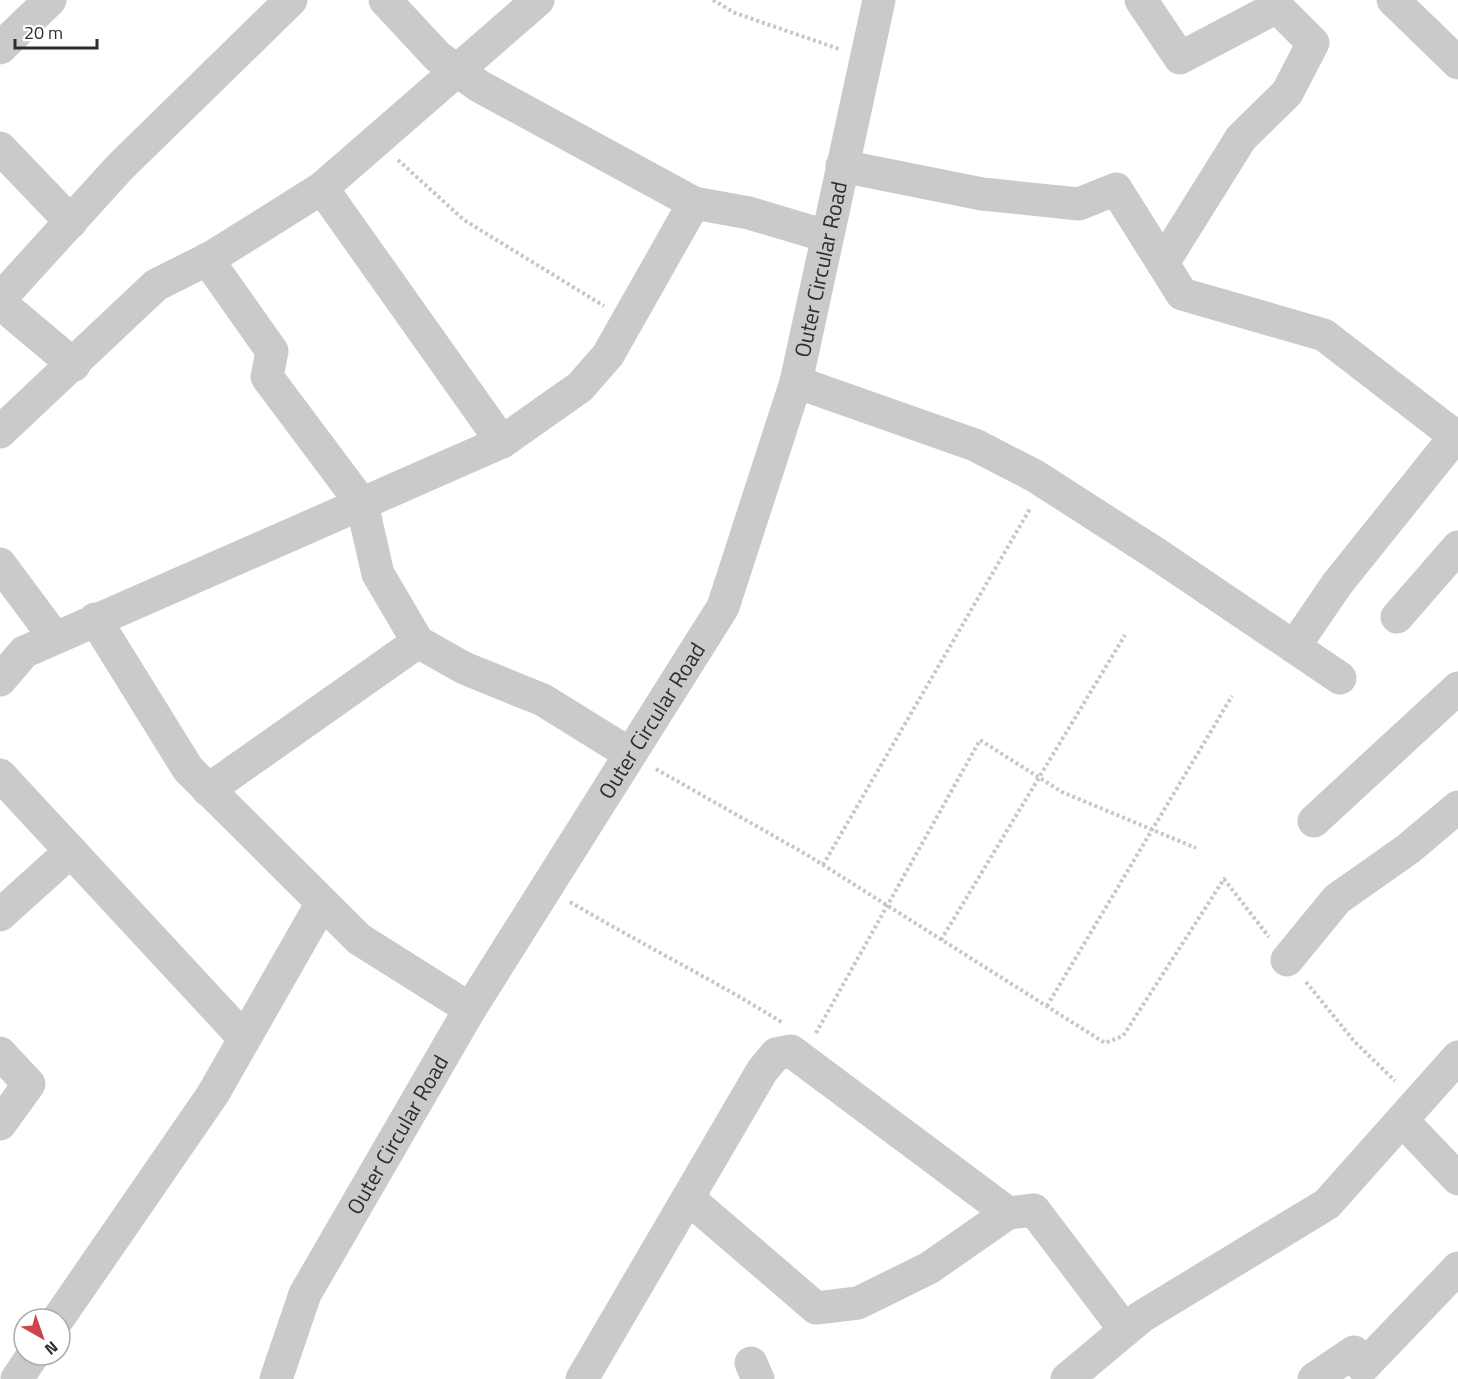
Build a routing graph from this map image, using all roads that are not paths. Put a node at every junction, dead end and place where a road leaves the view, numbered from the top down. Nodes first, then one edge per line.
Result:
1 (50, 0) edge
2 (291, 0) edge
3 (385, 0) edge
4 (538, 0) edge
5 (879, 0) edge
6 (1141, 0) edge
7 (1393, 0) edge
8 (0, 48) edge
9 (1458, 63) edge
10 (458, 71) junction
11 (0, 148) edge
12 (842, 166) junction
13 (322, 188) junction
14 (694, 203) junction
15 (71, 222) junction
16 (826, 236) junction
17 (207, 259) junction
18 (1163, 263) junction
19 (0, 301) edge
20 (74, 365) junction
21 (796, 382) junction
22 (0, 432) edge
23 (1457, 435) edge
24 (502, 442) junction
25 (362, 504) junction
26 (1458, 547) edge
27 (0, 564) edge
28 (1397, 617) dead end
29 (95, 620) junction
30 (55, 638) junction
31 (418, 642) junction
32 (1294, 647) junction
33 (1340, 678) dead end
34 (0, 680) edge
35 (1458, 688) edge
36 (630, 754) junction
37 (0, 775) edge
38 (208, 790) junction
39 (1458, 807) edge
40 (1314, 821) dead end
41 (71, 851) junction
42 (322, 903) junction
43 (3, 908) edge
44 (1287, 960) road end
45 (470, 1009) junction
46 (244, 1038) junction
47 (0, 1053) edge
48 (1458, 1057) edge
49 (1410, 1111) junction
50 (0, 1124) edge
51 (1458, 1179) edge
52 (688, 1198) junction
53 (1008, 1213) junction
54 (1458, 1268) edge
55 (66, 1307) edge
56 (1125, 1330) junction
57 (276, 1379) edge
58 (582, 1379) edge
59 (1066, 1379) edge
60 (1314, 1379) edge

1 - 8 street
2 - 15 street
3 - 10 street
4 - 10 street
5 - 12 street, Outer Circular Road
6 - 18 street
7 - 9 street
10 - 13 street
10 - 14 street
11 - 15 street
12 - 16 street, Outer Circular Road
12 - 18 street
13 - 17 street
13 - 24 street
14 - 16 street
14 - 24 street
15 - 19 street
16 - 21 street, Outer Circular Road
17 - 20 street
17 - 25 street
18 - 23 street
19 - 20 street
20 - 22 street
21 - 32 street
21 - 36 street, Outer Circular Road
23 - 32 street
24 - 25 street
25 - 29 street
25 - 31 street
26 - 28 street
27 - 30 street
29 - 30 street
29 - 38 street
30 - 34 street
31 - 36 street
31 - 38 street
32 - 33 street
35 - 40 street
36 - 45 street, Outer Circular Road
37 - 41 street
38 - 42 street
39 - 44 street
41 - 43 street
41 - 46 street
42 - 45 street
42 - 46 street
45 - 57 street, Outer Circular Road
46 - 55 street
47 - 50 street
48 - 49 street
49 - 51 street
49 - 56 street
52 - 53 street
52 - 53 street
52 - 58 street
53 - 56 street
54 - 60 street
56 - 59 street

